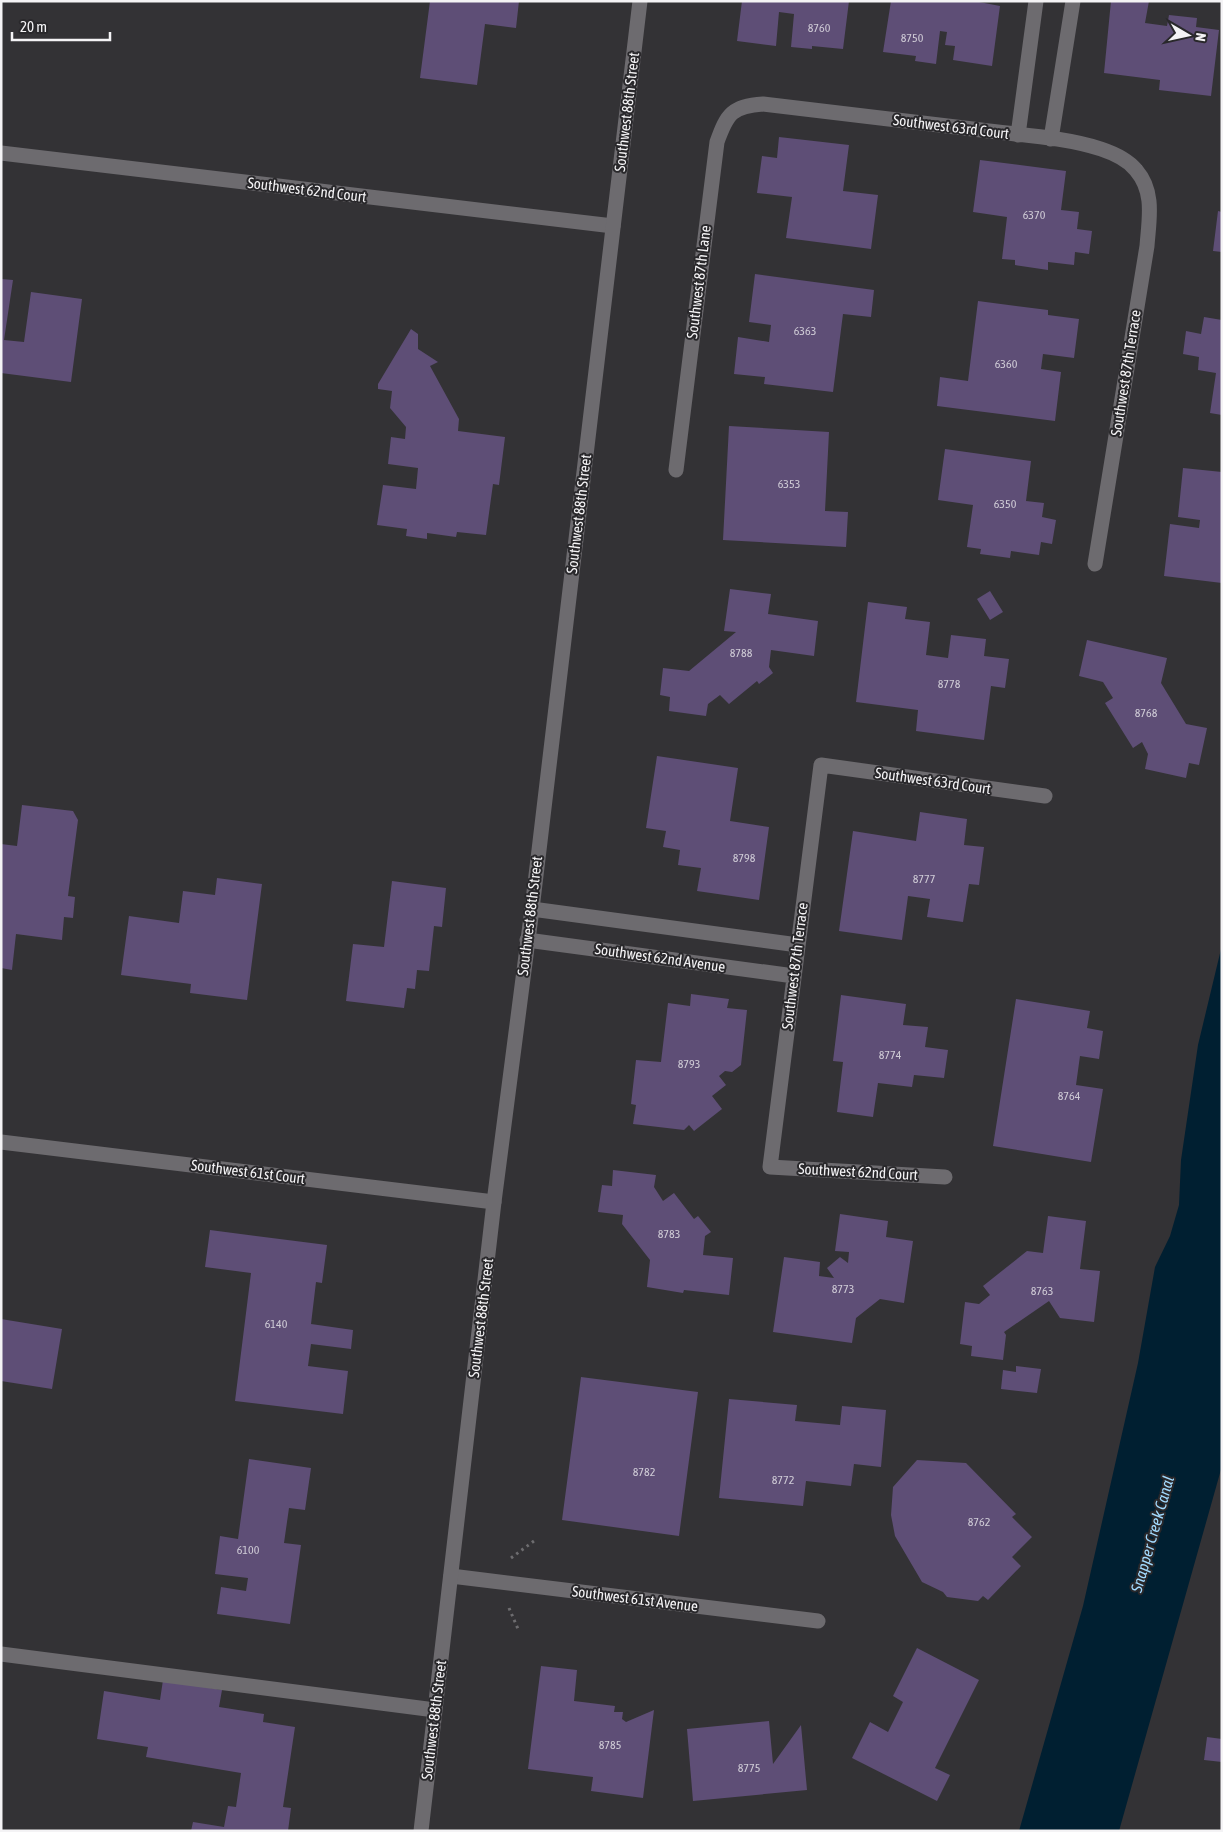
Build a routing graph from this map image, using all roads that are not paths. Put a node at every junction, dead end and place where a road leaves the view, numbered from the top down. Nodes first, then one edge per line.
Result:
1 (640, 1) edge
2 (1036, 1) edge
3 (1073, 1) edge
4 (745, 105) joint
5 (1018, 135) junction
6 (1051, 139) junction
7 (1, 153) edge
8 (1145, 181) joint
9 (613, 226) junction
10 (676, 470) dead end
11 (1095, 564) dead end
12 (822, 765) joint
13 (1045, 796) dead end
14 (532, 909) junction
15 (527, 940) junction
16 (798, 945) junction
17 (794, 976) junction
18 (1, 1142) edge
19 (770, 1167) joint
20 (945, 1177) dead end
21 (494, 1202) junction
22 (451, 1576) junction
23 (818, 1622) dead end
24 (1, 1654) edge
25 (435, 1710) junction
26 (421, 1831) edge

1 - 9 street, Southwest 88th Street
2 - 5 street
3 - 6 street
4 - 5 street, Southwest 63rd Court
4 - 10 street, Southwest 87th Lane
5 - 6 street, Southwest 63rd Court
6 - 8 street, Southwest 63rd Court
7 - 9 street, Southwest 62nd Court
8 - 11 street, Southwest 87th Terrace
9 - 14 street, Southwest 88th Street
12 - 13 street, Southwest 63rd Court
12 - 16 street, Southwest 87th Terrace
14 - 15 street, Southwest 88th Street
14 - 16 street, Southwest 62nd Avenue
15 - 17 street, Southwest 62nd Avenue
15 - 21 street, Southwest 88th Street
16 - 17 street, Southwest 87th Terrace
17 - 19 street, Southwest 87th Terrace
18 - 21 street, Southwest 61st Court
19 - 20 street, Southwest 62nd Court
21 - 22 street, Southwest 88th Street
22 - 23 street, Southwest 61st Avenue
22 - 25 street, Southwest 88th Street
24 - 25 street
25 - 26 street, Southwest 88th Street

